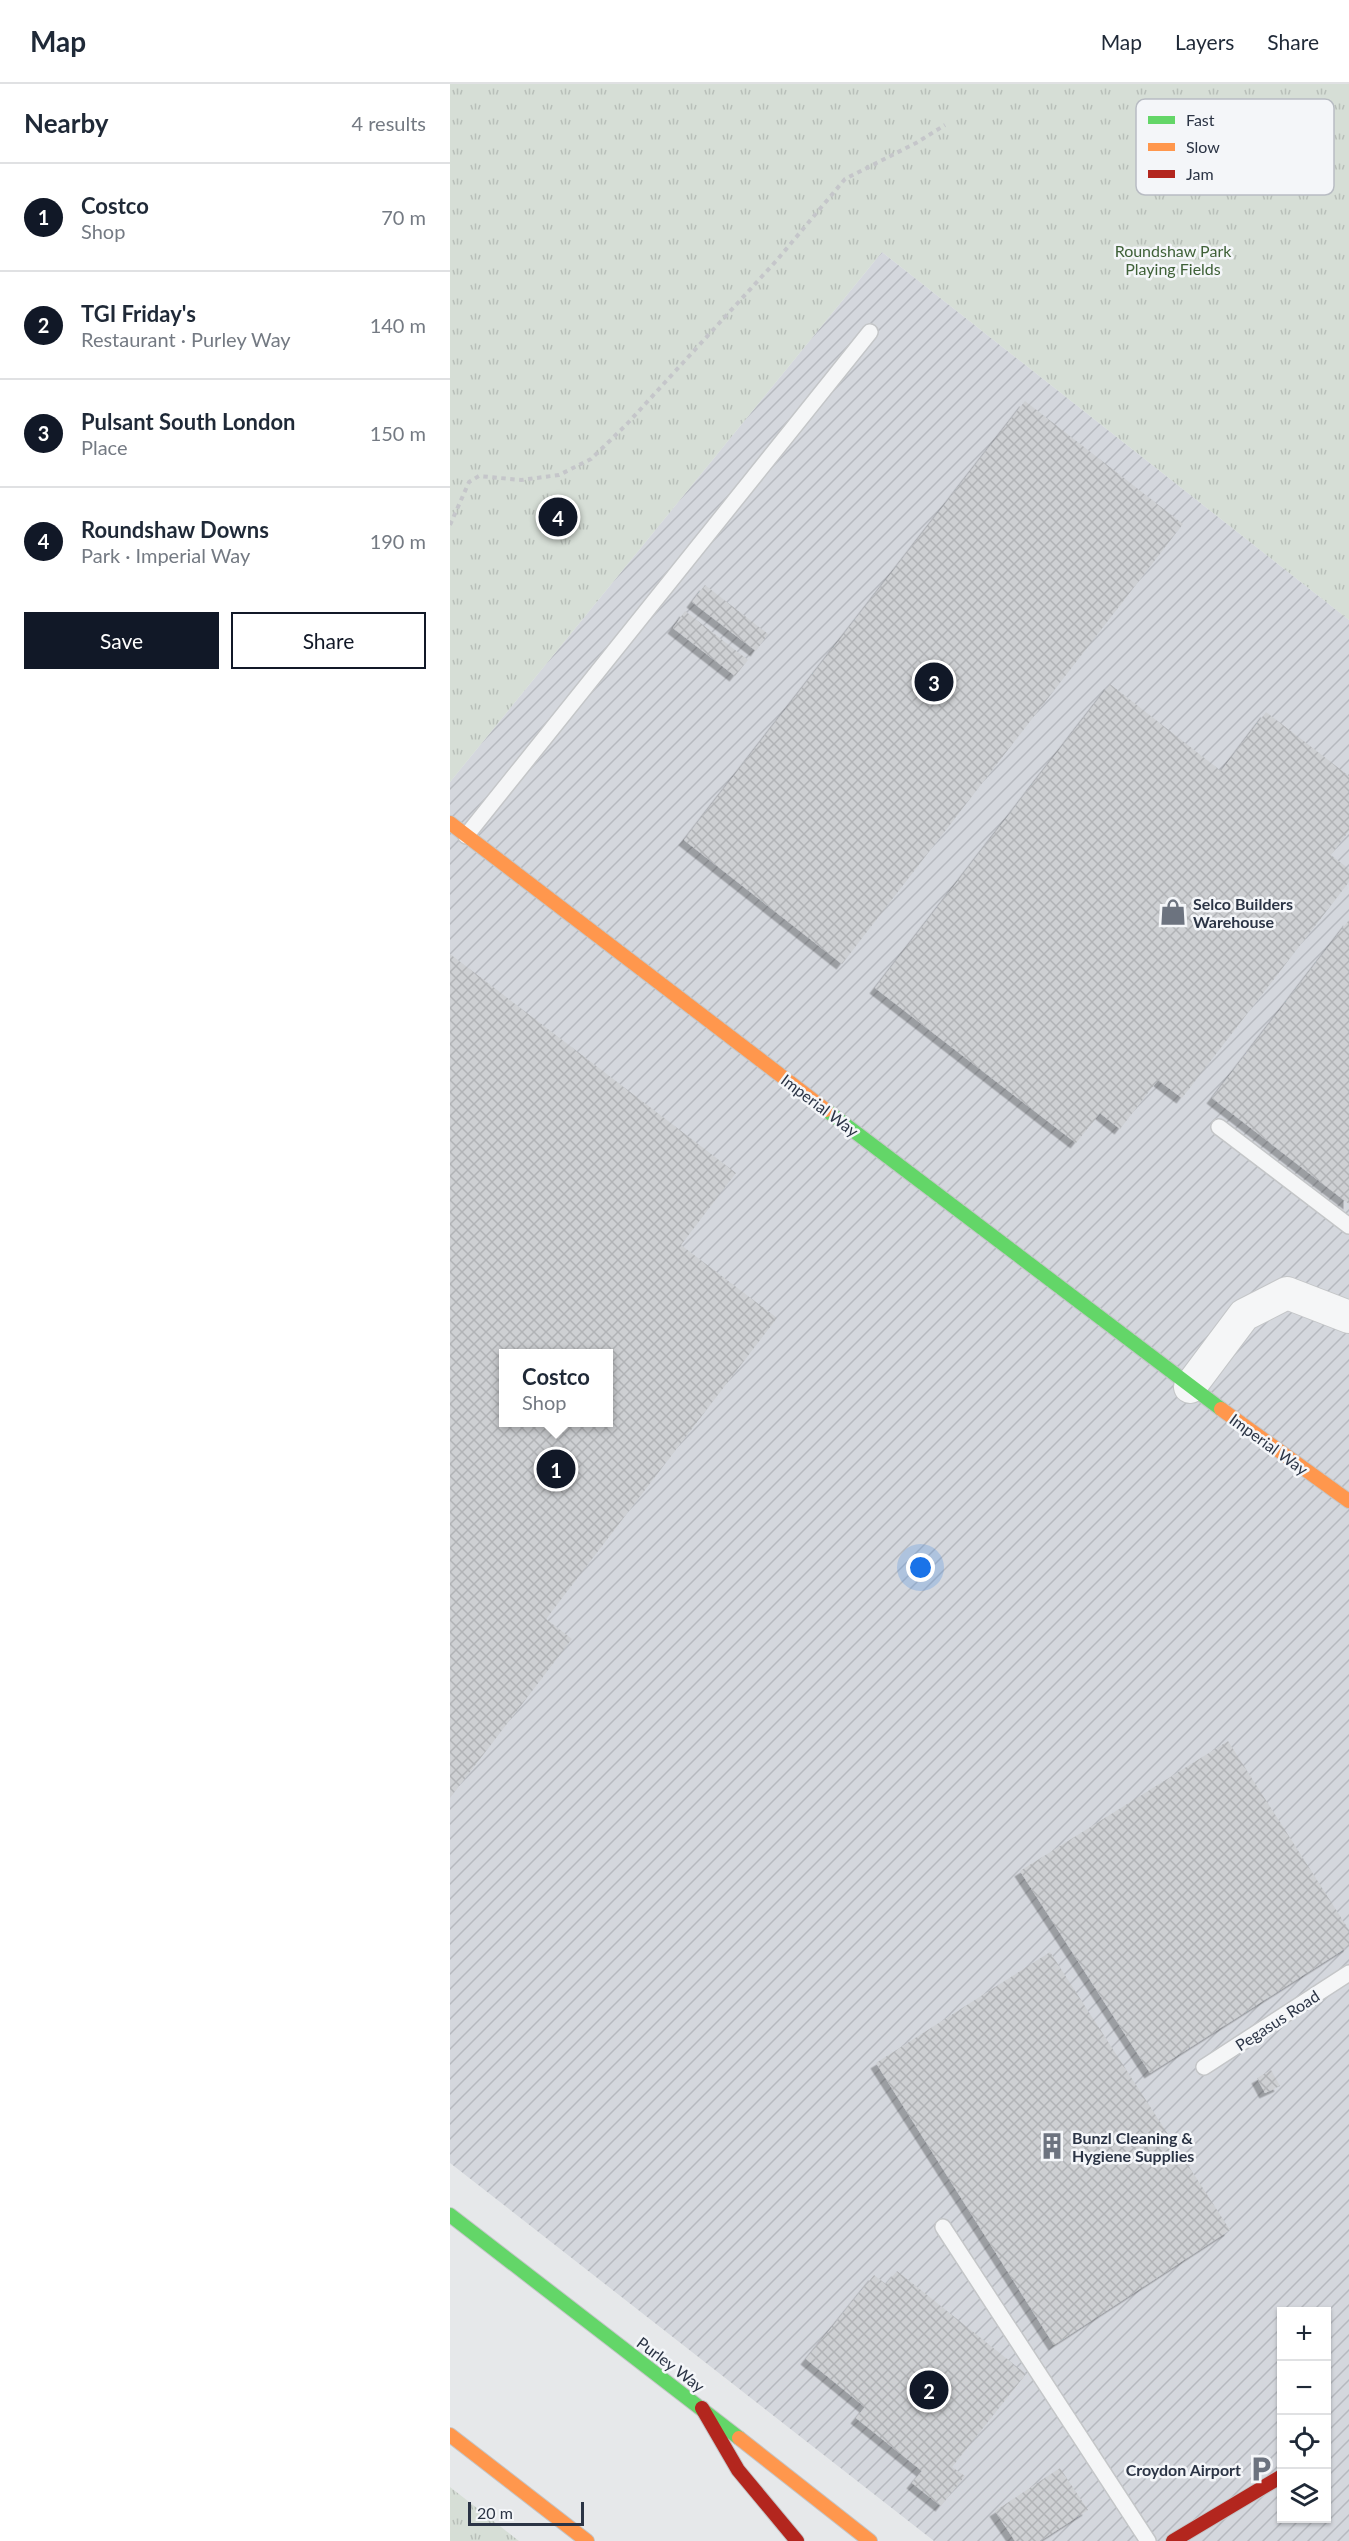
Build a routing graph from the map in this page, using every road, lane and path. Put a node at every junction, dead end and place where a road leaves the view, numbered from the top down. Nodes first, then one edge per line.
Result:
1 (945, 125) dead end
2 (870, 332) dead end
3 (450, 525) edge
4 (450, 823) edge
5 (466, 836) junction
6 (1219, 1127) dead end
7 (1349, 1226) edge
8 (1349, 1317) edge
9 (1190, 1387) junction
10 (1349, 1501) edge
11 (1349, 1973) edge
12 (1204, 2067) dead end
13 (450, 2215) edge
14 (943, 2227) dead end
15 (702, 2409) junction
16 (450, 2435) edge
17 (1277, 2478) edge
18 (588, 2541) edge
19 (797, 2541) edge
20 (870, 2541) edge
21 (1148, 2541) edge
22 (1173, 2541) edge

1 - 3 path
2 - 5 lane
4 - 5 main road, Imperial Way
5 - 9 main road, Imperial Way
6 - 7 lane
8 - 9 street
9 - 10 main road, Imperial Way
11 - 12 lane, Pegasus Road
13 - 15 main road, Purley Way
14 - 21 lane
15 - 19 main road
15 - 20 main road, Purley Way
16 - 18 main road
17 - 22 main road

